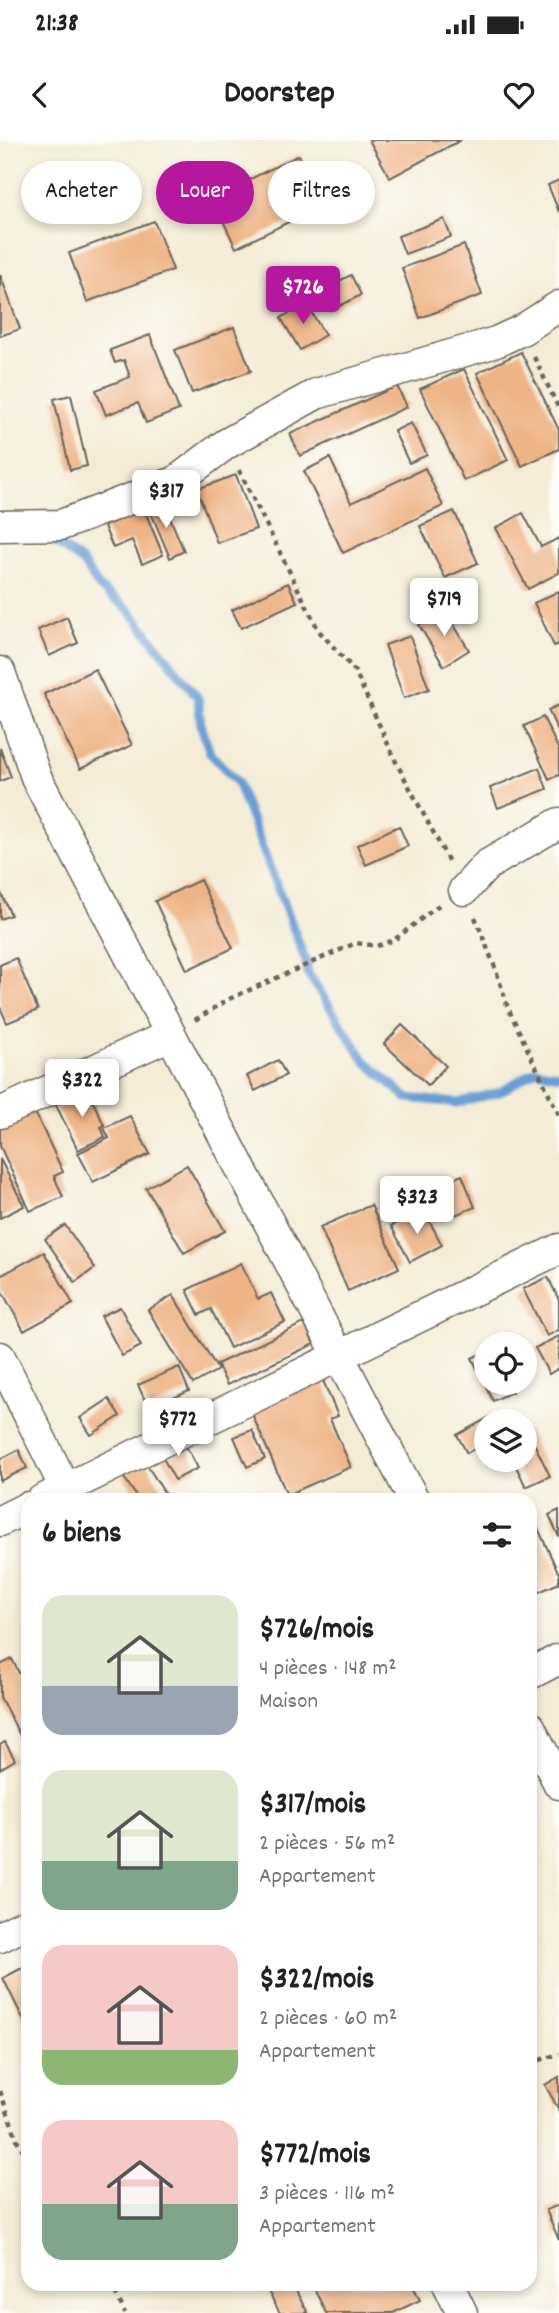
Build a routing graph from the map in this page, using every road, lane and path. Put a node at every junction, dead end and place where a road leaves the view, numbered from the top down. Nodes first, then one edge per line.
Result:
1 (559, 306) edge
2 (522, 330) junction
3 (559, 409) edge
4 (226, 444) junction
5 (0, 526) edge
6 (0, 672) edge
7 (559, 823) edge
8 (464, 890) junction
9 (170, 1035) junction
10 (0, 1113) edge
11 (559, 1115) edge
12 (559, 1249) edge
13 (340, 1356) junction
14 (0, 1357) edge
15 (59, 1493) edge
16 (66, 1493) edge
17 (410, 1493) edge
18 (21, 1510) edge
19 (0, 1521) edge
20 (559, 1659) edge
21 (537, 1670) edge
22 (537, 1741) edge
23 (559, 1784) edge
24 (21, 1926) edge
25 (0, 1937) edge
26 (559, 2054) edge
27 (537, 2061) edge
28 (0, 2091) edge
29 (21, 2146) edge
30 (114, 2291) edge
31 (451, 2291) edge
32 (125, 2313) edge
33 (462, 2313) edge

1 - 2 street
2 - 3 path
2 - 4 street
4 - 5 street
4 - 8 path
6 - 9 street
7 - 8 street
8 - 9 path
8 - 11 path
9 - 10 street
9 - 13 street
12 - 13 street
13 - 16 street
13 - 17 street
14 - 15 street
18 - 19 street
20 - 21 street
22 - 23 street
24 - 25 street
26 - 27 path
28 - 29 path
30 - 32 path
31 - 33 street

